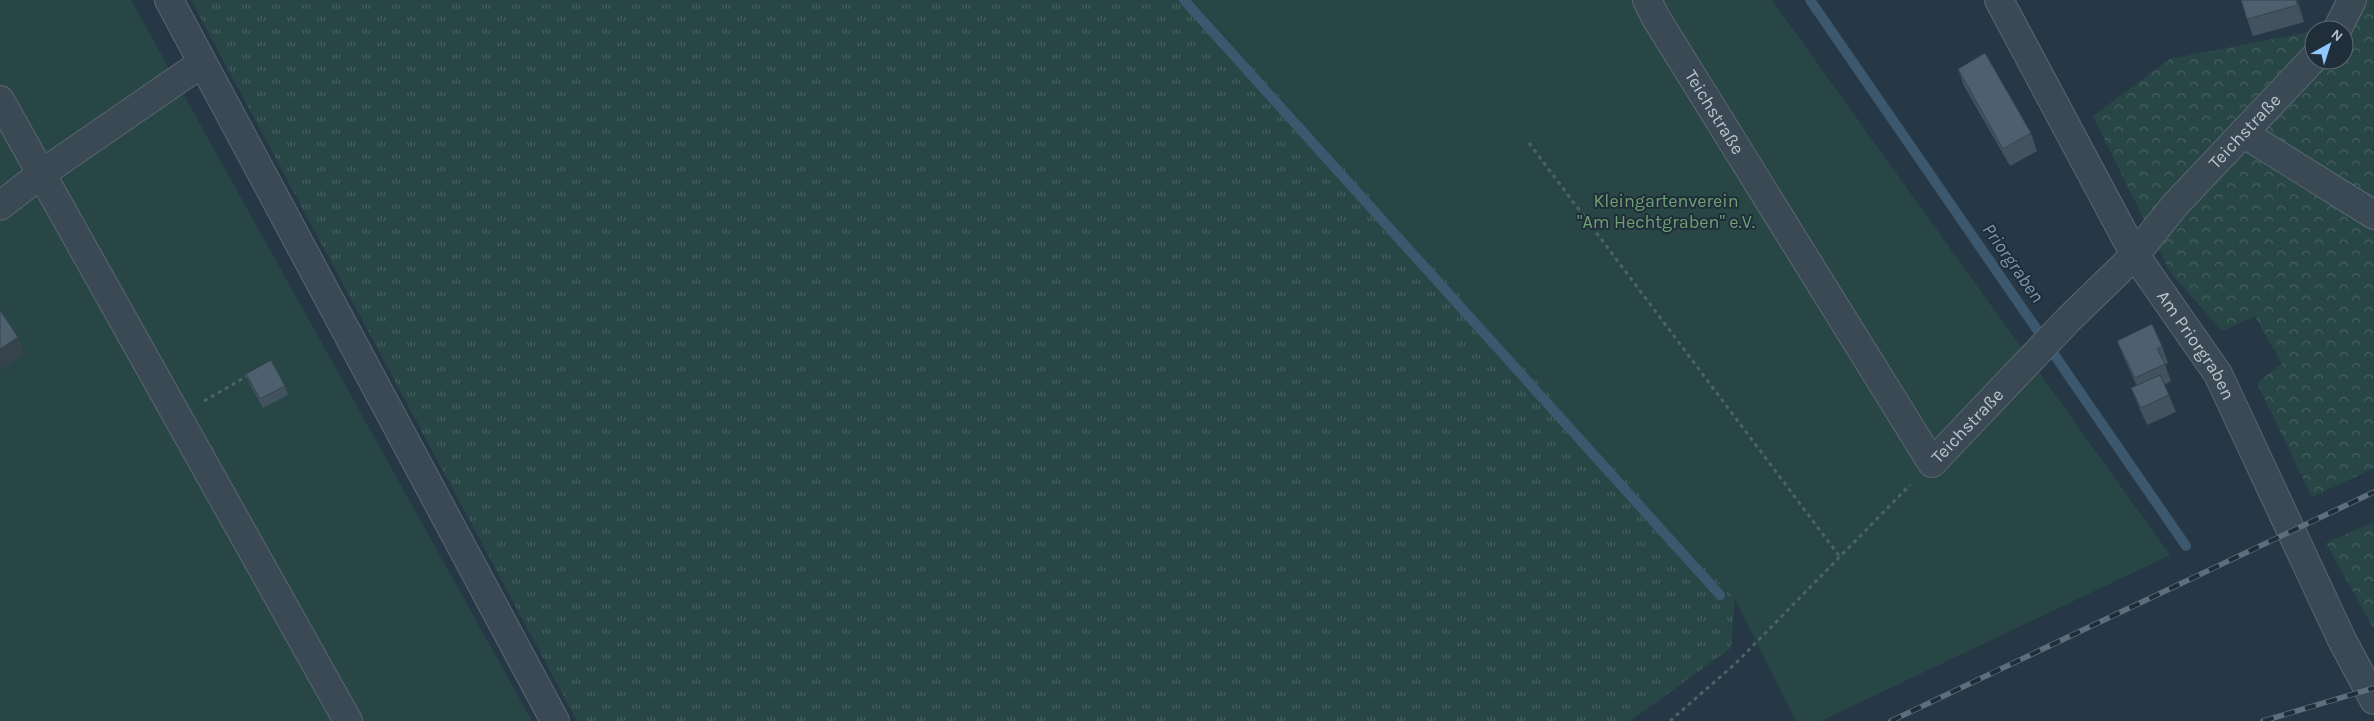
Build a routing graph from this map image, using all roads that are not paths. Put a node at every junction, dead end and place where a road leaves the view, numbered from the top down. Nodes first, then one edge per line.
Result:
1 (168, 0) edge
2 (1647, 0) edge
3 (2000, 0) edge
4 (2352, 0) edge
5 (2343, 20) edge
6 (202, 63) junction
7 (2304, 68) edge
8 (0, 100) edge
9 (2243, 132) junction
10 (41, 174) junction
11 (0, 206) edge
12 (2374, 214) edge
13 (2135, 255) junction
14 (2374, 700) edge
15 (348, 721) edge
16 (555, 721) edge

1 - 6 street
2 - 13 street, Teichstraße
3 - 13 street, Am Priorgraben
4 - 5 street
6 - 10 street
6 - 16 street
7 - 9 street, Teichstraße
8 - 10 street
9 - 12 street
9 - 13 street, Teichstraße
10 - 11 street
10 - 15 street
13 - 14 street, Am Priorgraben

